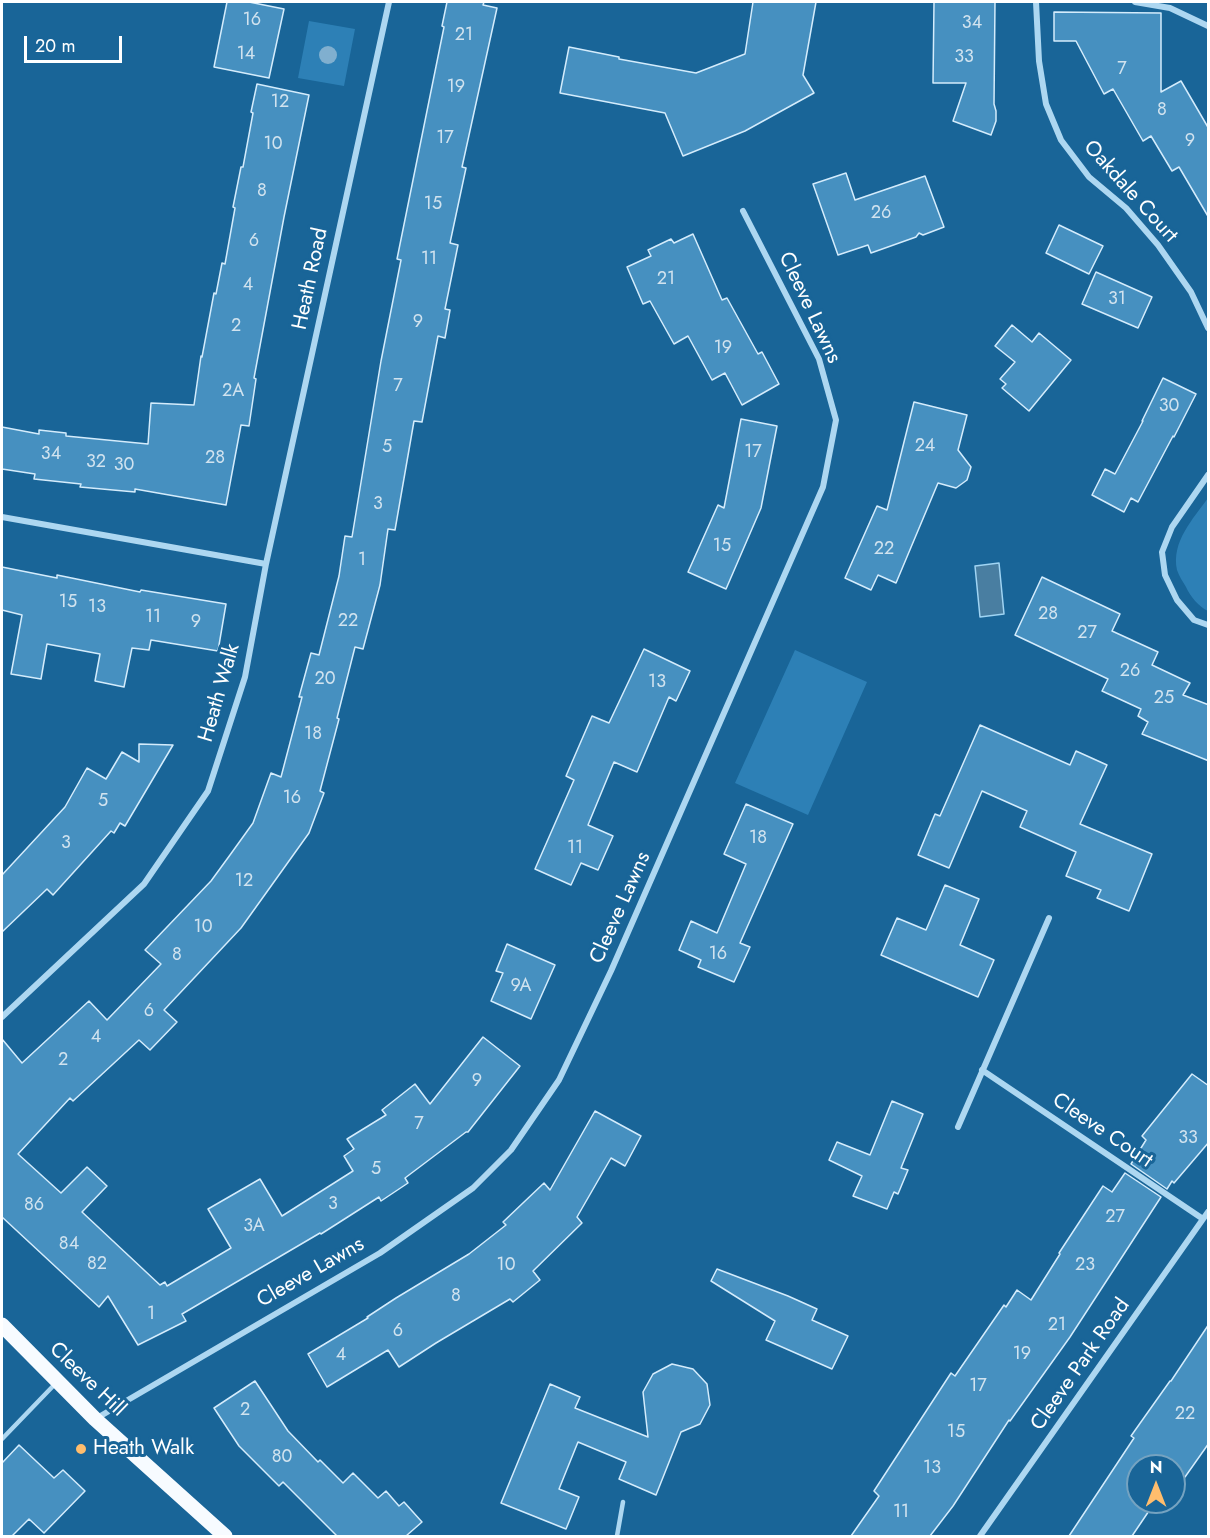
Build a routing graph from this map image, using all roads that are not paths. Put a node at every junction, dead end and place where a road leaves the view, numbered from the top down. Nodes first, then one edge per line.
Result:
1 (389, 2) edge
2 (1036, 2) edge
3 (1135, 2) edge
4 (1209, 26) edge
5 (743, 211) dead end
6 (1209, 328) edge
7 (1209, 475) edge
8 (2, 517) edge
9 (266, 564) junction
10 (1209, 625) edge
11 (1049, 918) dead end
12 (2, 1017) edge
13 (982, 1070) junction
14 (958, 1127) dead end
15 (1209, 1212) edge
16 (1203, 1219) junction
17 (2, 1325) edge
18 (58, 1381) junction
19 (95, 1419) junction
20 (2, 1439) edge
21 (623, 1502) dead end
22 (225, 1536) edge
23 (617, 1536) edge
24 (980, 1536) edge

1 - 9 street, Heath Road
2 - 6 street, Oakdale Court
3 - 4 street
5 - 19 street, Cleeve Lawns
7 - 10 street
8 - 9 street
9 - 12 street, Heath Walk
11 - 13 street
13 - 14 street
13 - 16 street, Cleeve Court
15 - 16 street, Cleeve Park Road
16 - 24 street, Cleeve Park Road
17 - 18 main road, Cleeve Hill
18 - 19 main road, Cleeve Hill
18 - 20 lane
19 - 22 main road, Cleeve Hill
21 - 23 lane

